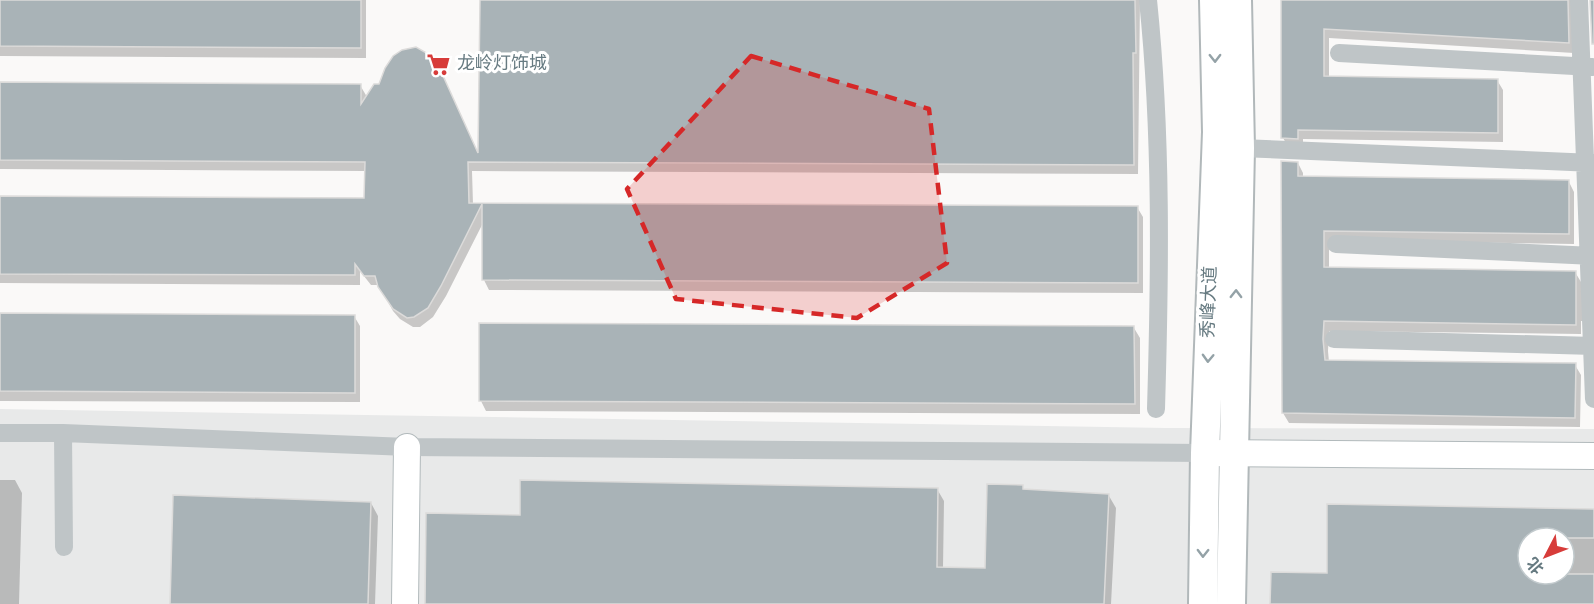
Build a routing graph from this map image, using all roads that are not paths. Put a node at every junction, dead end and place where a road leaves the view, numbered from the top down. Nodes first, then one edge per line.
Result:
1 (1148, 0) edge
2 (1215, 0) edge
3 (1237, 0) edge
4 (1579, 0) edge
5 (1339, 53) dead end
6 (1588, 67) edge
7 (1240, 148) junction
8 (1590, 163) edge
9 (1336, 244) dead end
10 (1591, 256) edge
11 (1334, 339) dead end
12 (1593, 346) edge
13 (1594, 399) edge
14 (1156, 409) dead end
15 (0, 433) edge
16 (63, 433) junction
17 (407, 447) junction
18 (1219, 454) junction
19 (1594, 456) edge
20 (64, 547) dead end
21 (405, 604) edge
22 (1203, 604) edge
23 (1231, 604) edge

1 - 14 street
2 -> 18 main road, 秀峰大道
3 - 7 main road, 秀峰大道
4 - 6 street
5 - 6 street
6 - 8 street
7 - 8 street
18 -> 7 main road, 秀峰大道
8 - 10 street
9 - 10 street
10 - 12 street
11 - 12 street
12 - 13 street
15 - 16 street
16 - 17 street
16 - 20 street
17 - 18 street
17 - 21 street
18 - 19 street
18 -> 22 main road, 秀峰大道
18 - 23 main road, 秀峰大道

